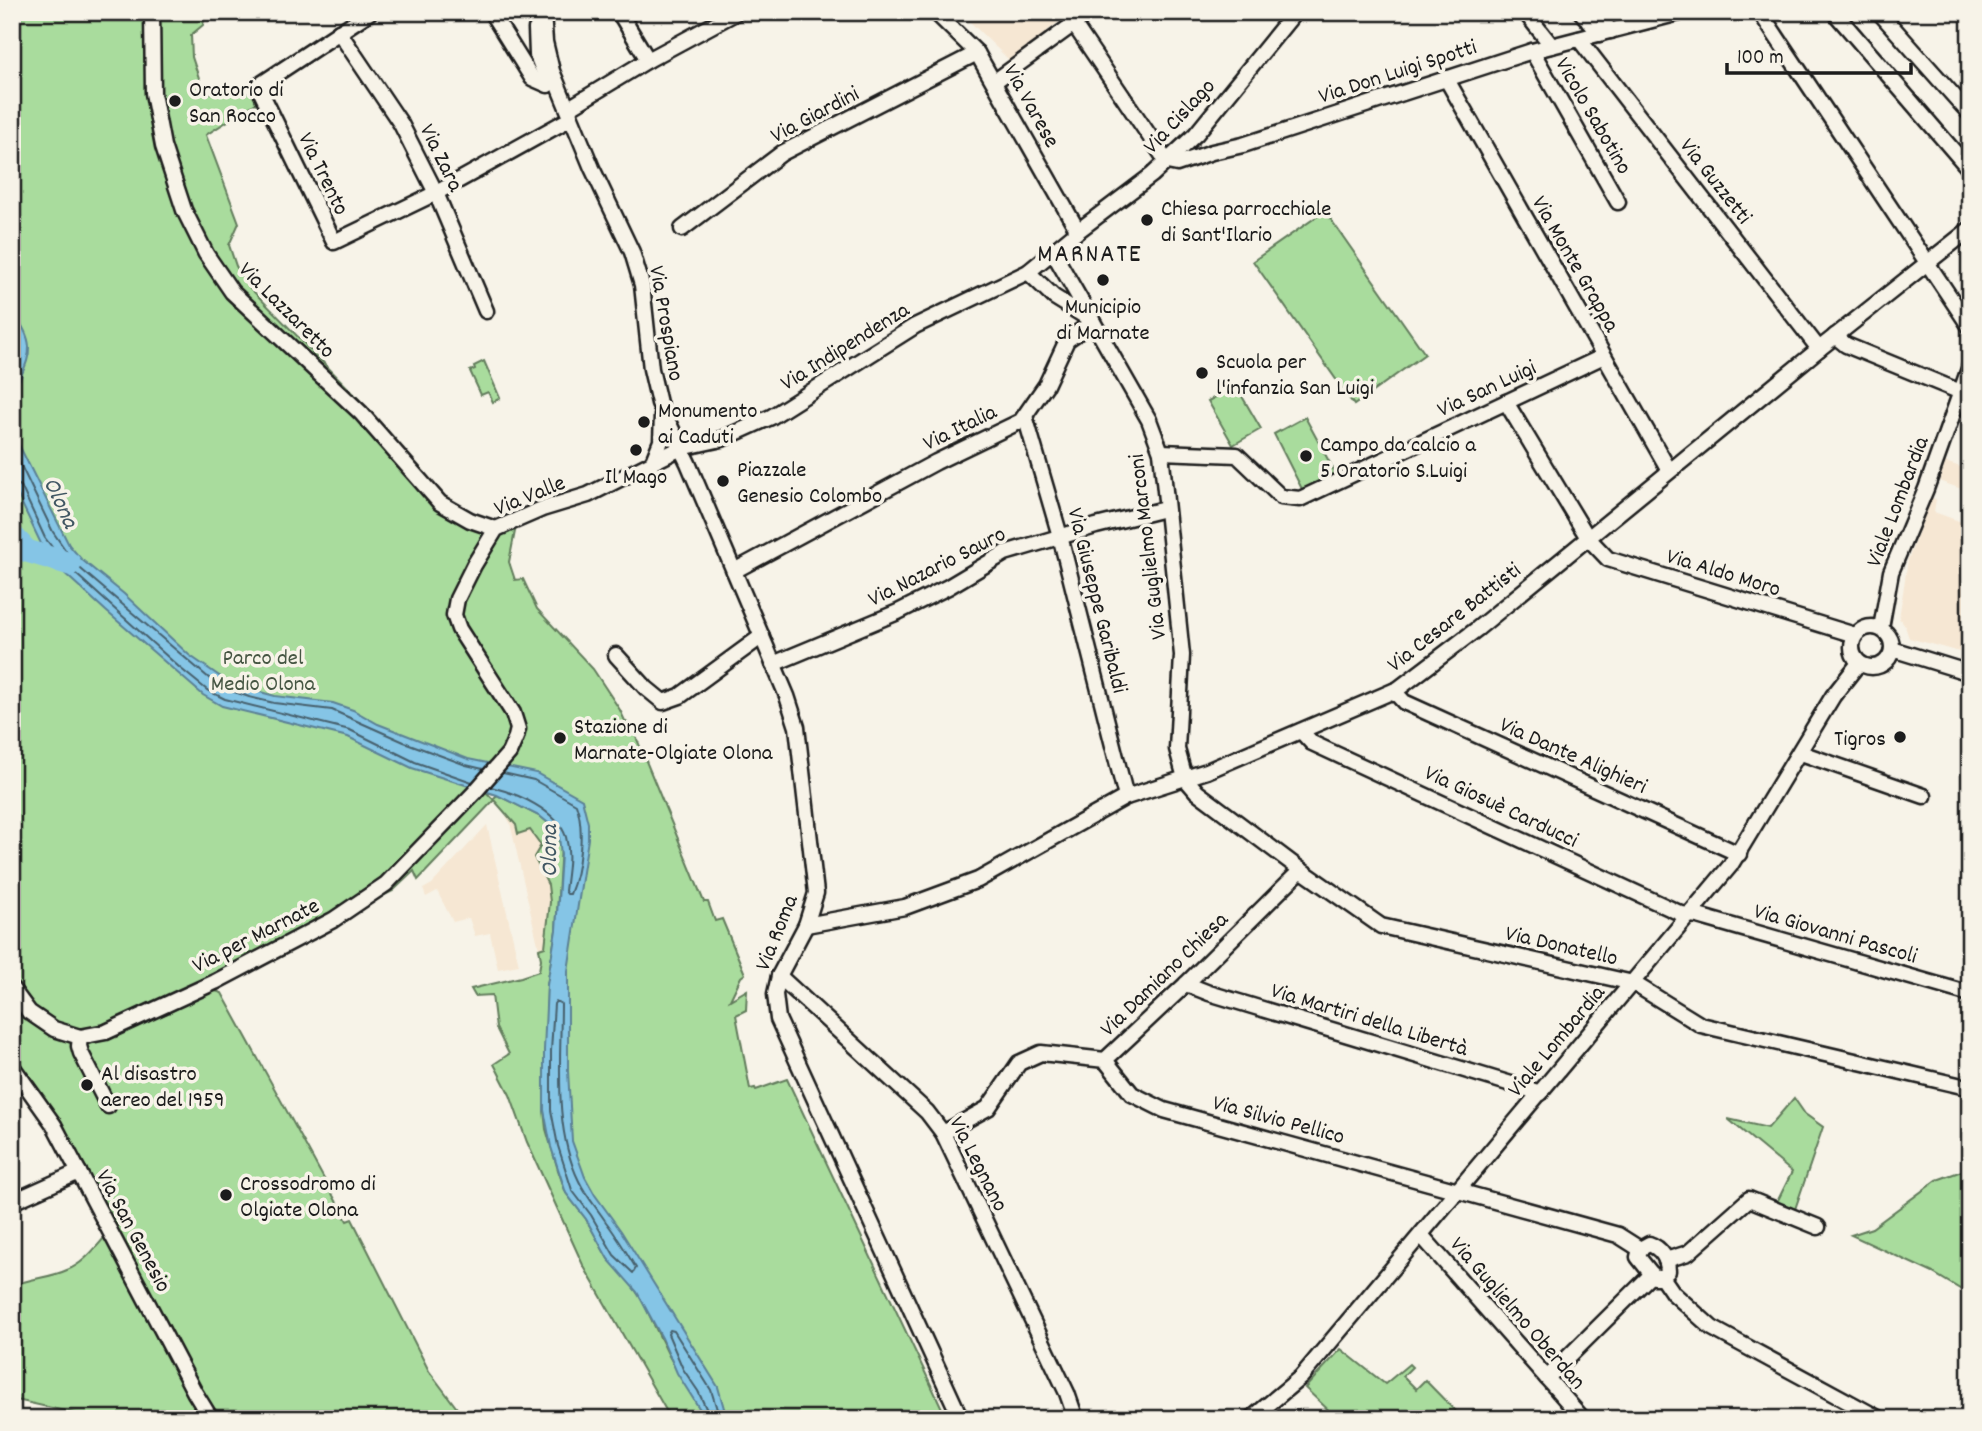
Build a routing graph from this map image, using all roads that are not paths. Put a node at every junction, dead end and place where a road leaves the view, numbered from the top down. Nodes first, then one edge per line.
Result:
1 (152, 12) edge
2 (370, 12) edge
3 (491, 12) edge
4 (541, 12) edge
5 (619, 12) edge
6 (935, 12) edge
7 (1090, 12) edge
8 (1295, 12) edge
9 (1525, 12) edge
10 (1581, 12) edge
11 (1595, 12) edge
12 (1683, 12) edge
13 (1760, 12) edge
14 (1834, 12) edge
15 (1880, 12) edge
16 (732, 13) edge
17 (1073, 23) junction
18 (339, 32) junction
19 (1605, 32) junction
20 (1579, 39) junction
21 (512, 44) junction
22 (536, 44) junction
23 (1552, 46) junction
24 (1532, 51) junction
25 (977, 53) junction
26 (648, 61) junction
27 (1446, 78) junction
28 (993, 82) junction
29 (548, 85) junction
30 (1970, 114) edge
31 (568, 115) junction
32 (1196, 134) junction
33 (1212, 152) junction
34 (1167, 162) junction
35 (1970, 170) edge
36 (436, 193) junction
37 (1618, 202) dead end
38 (682, 229) dead end
39 (1970, 229) edge
40 (1078, 231) junction
41 (1053, 252) junction
42 (1927, 263) junction
43 (1028, 272) junction
44 (1074, 289) junction
45 (1058, 299) junction
46 (486, 312) dead end
47 (1093, 322) junction
48 (1970, 327) edge
49 (1835, 335) junction
50 (1819, 349) junction
51 (1604, 356) junction
52 (1970, 366) edge
53 (1966, 394) edge
54 (1506, 402) junction
55 (662, 409) junction
56 (1026, 416) junction
57 (681, 447) junction
58 (1160, 452) junction
59 (653, 461) junction
60 (1670, 470) junction
61 (1165, 509) junction
62 (496, 529) junction
63 (1060, 536) junction
64 (1588, 538) junction
65 (734, 571) junction
66 (1881, 628) junction
67 (1855, 635) junction
68 (761, 636) junction
69 (1892, 649) junction
70 (616, 655) dead end
71 (1859, 663) junction
72 (774, 664) junction
73 (1970, 673) edge
74 (1394, 691) junction
75 (1301, 731) junction
76 (1801, 753) junction
77 (490, 775) joint
78 (1185, 778) junction
79 (1924, 796) dead end
80 (1126, 797) junction
81 (1739, 854) junction
82 (1301, 870) junction
83 (1689, 915) junction
84 (806, 925) junction
85 (779, 975) junction
86 (1633, 983) junction
87 (1186, 984) junction
88 (12, 989) edge
89 (1970, 995) edge
90 (80, 1037) junction
91 (1105, 1060) junction
92 (12, 1066) edge
93 (1962, 1086) dead end
94 (1541, 1093) junction
95 (108, 1106) dead end
96 (943, 1133) junction
97 (79, 1172) junction
98 (1458, 1191) junction
99 (12, 1202) edge
100 (1818, 1227) dead end
101 (1421, 1235) junction
102 (1640, 1249) junction
103 (1666, 1260) junction
104 (1657, 1276) junction
105 (1547, 1378) junction
106 (211, 1419) edge
107 (961, 1419) edge
108 (1076, 1419) edge
109 (1251, 1419) edge
110 (1583, 1419) edge
111 (1880, 1419) edge

1 - 62 street, Via Lazzaretto
2 - 18 street
3 - 21 street, Via Prospiano
4 - 22 street
4 - 31 street
5 - 26 street
6 - 25 street, Via Varese
7 - 17 street
8 - 32 street, Via Cislago
9 - 23 street
10 - 19 street
11 - 19 street
12 - 19 street, Via Don Luigi Spotti
13 - 42 street
14 - 35 street
15 - 30 street
16 - 26 street
17 - 28 street
17 - 34 street
18 - 36 street, Via Zara
18 - 36 street, Via Trento
19 - 20 street, Via Don Luigi Spotti
20 - 23 street, Via Don Luigi Spotti
20 - 50 street, Via Guzzetti
21 - 22 street
21 - 29 street, Via Prospiano
22 - 29 street
23 - 24 street, Via Don Luigi Spotti
24 - 27 street, Via Don Luigi Spotti
24 - 37 street, Vicolo Sabotino
25 - 28 street, Via Varese
25 - 38 street, Via Giardini
26 - 31 street
27 - 33 street, Via Don Luigi Spotti
27 - 51 street, Via Monte Grappa
28 - 40 street, Via Varese
29 - 31 street, Via Prospiano
31 - 36 street
31 - 55 street, Via Prospiano
32 - 33 street
32 - 34 street, Via Cislago
33 - 34 street, Via Don Luigi Spotti
34 - 40 street, Via Cislago
36 - 46 street, Via Zara
39 - 42 street, Via Cesare Battisti
40 - 41 street, Via Cislago
41 - 43 street, Via Indipendenza
41 - 44 street, Via Guglielmo Marconi
42 - 48 street
42 - 49 street, Via Cesare Battisti
43 - 45 street
43 - 57 street, Via Indipendenza
44 - 45 street
44 - 47 street, Via Guglielmo Marconi
45 - 47 street
47 - 56 street, Via Italia
47 - 58 street, Via Guglielmo Marconi
49 - 50 street, Via Cesare Battisti
49 - 53 street
50 - 60 street, Via Cesare Battisti
51 - 54 street, Via San Luigi
51 - 60 street, Via Monte Grappa
52 - 53 street, Viale Lombardia
53 - 66 street, Viale Lombardia
54 - 58 street, Via San Luigi
54 - 64 street, Via Aldo Moro
55 - 57 street, Via Prospiano
55 - 59 street
56 - 63 street, Via Giuseppe Garibaldi
56 - 65 street, Via Italia
57 - 59 street, Via Valle
57 - 65 street, Via Roma
58 - 61 street, Via Guglielmo Marconi
59 - 62 street, Via Valle
60 - 64 street, Via Cesare Battisti
61 - 63 street, Via Nazario Sauro
61 - 78 street, Via Guglielmo Marconi
62 - 77 street, Via Valle
63 - 72 street, Via Nazario Sauro
63 - 80 street, Via Giuseppe Garibaldi
64 - 67 street, Via Aldo Moro
64 - 74 street, Via Cesare Battisti
65 - 68 street, Via Roma
66 - 67 street
66 - 69 street
67 - 71 street
68 - 70 street
68 - 72 street, Via Roma
69 - 71 street
69 - 73 street
71 - 76 street, Viale Lombardia
72 - 84 street, Via Roma
74 - 75 street, Via Cesare Battisti
74 - 81 street, Via Dante Alighieri
75 - 78 street, Via Cesare Battisti
75 - 83 street, Via Giosuè Carducci
76 - 79 street
76 - 81 street, Viale Lombardia
77 - 90 street, Via per Marnate
78 - 80 street, Via Cesare Battisti
78 - 82 street, Via Donatello
80 - 84 street, Via Cesare Battisti
81 - 83 street, Viale Lombardia
82 - 86 street, Via Donatello
82 - 87 street, Via Damiano Chiesa
83 - 86 street, Viale Lombardia
83 - 89 street, Via Giovanni Pascoli
84 - 85 street, Via Roma
85 - 96 street, Via Legnano
85 - 107 street, Via Roma
86 - 93 street, Via Donatello
86 - 94 street, Viale Lombardia
87 - 91 street, Via Damiano Chiesa
87 - 94 street, Via Martiri della Libertà
88 - 90 street
90 - 95 street
91 - 96 street, Via Damiano Chiesa
91 - 98 street, Via Silvio Pellico
92 - 97 street, Via San Genesio
94 - 98 street, Viale Lombardia
96 - 108 street, Via Legnano
97 - 99 street
97 - 106 street, Via San Genesio
98 - 101 street, Viale Lombardia
98 - 102 street, Via Silvio Pellico
100 - 103 street
101 - 105 street, Via Guglielmo Oberdan
101 - 109 street, Viale Lombardia
102 - 103 street, Via Silvio Pellico
102 - 104 street
103 - 104 street
104 - 105 street
104 - 111 street
105 - 110 street, Via Guglielmo Oberdan

